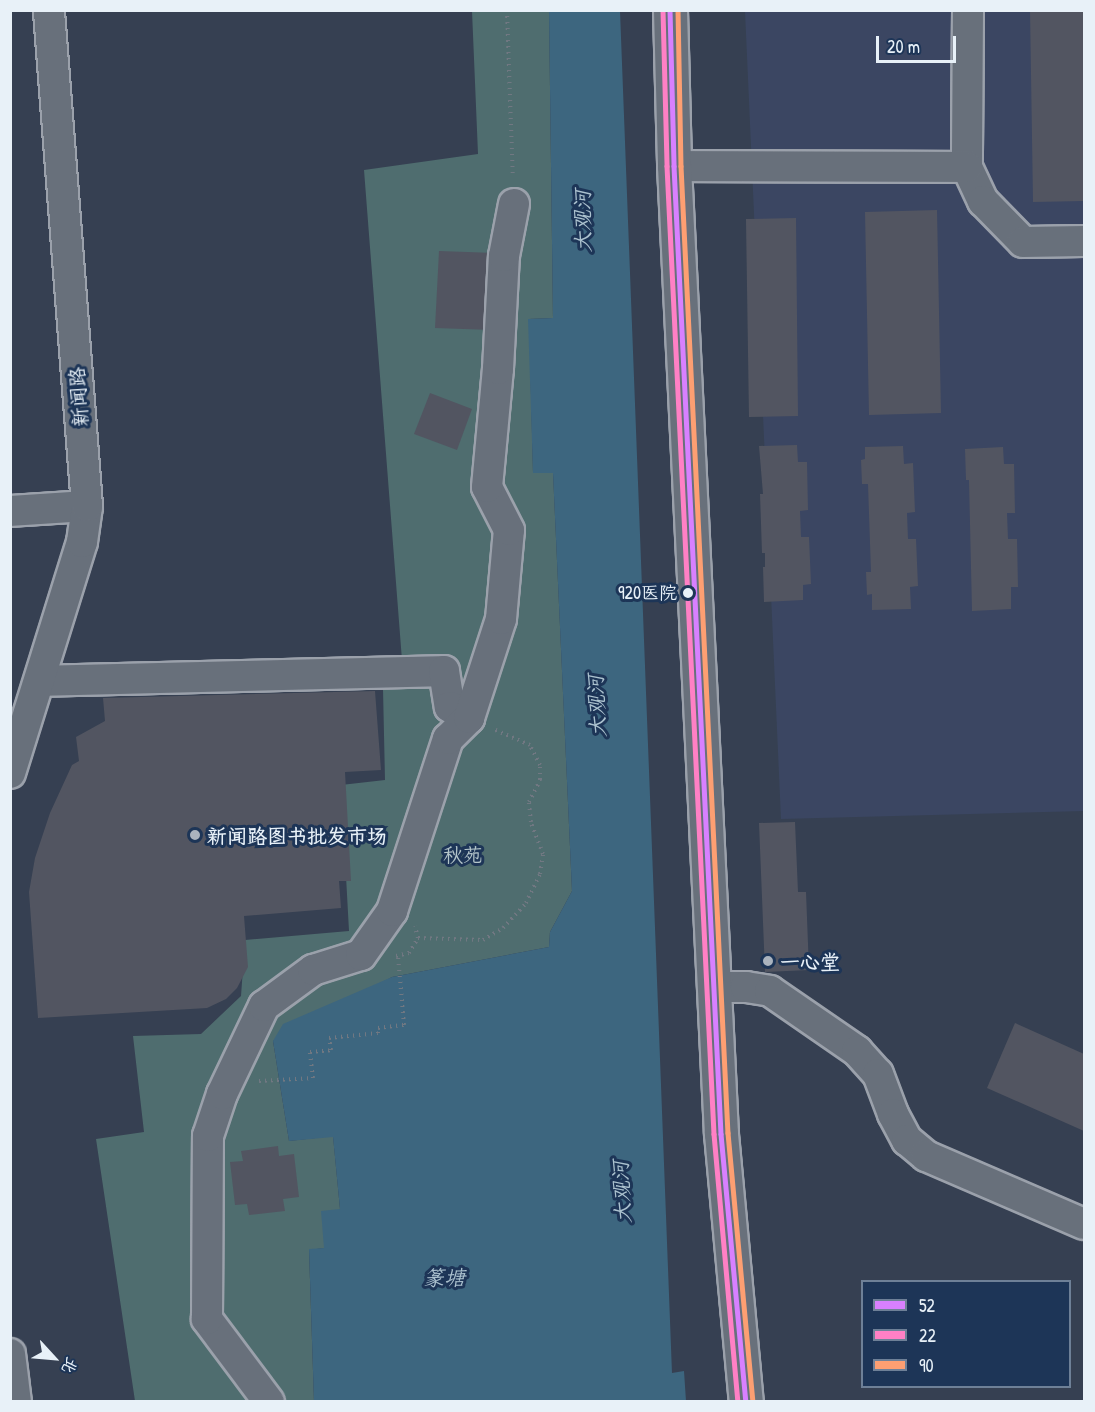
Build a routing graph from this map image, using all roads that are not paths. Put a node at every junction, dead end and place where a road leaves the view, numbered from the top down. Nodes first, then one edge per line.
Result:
1 (49, 10) edge
2 (670, 10) edge
3 (968, 10) edge
4 (674, 166) junction
5 (967, 167) junction
6 (514, 204) road end
7 (1084, 241) edge
8 (87, 506) junction
9 (10, 511) edge
10 (40, 681) junction
11 (469, 718) junction
12 (10, 773) edge
13 (713, 987) junction
14 (1084, 1224) edge
15 (11, 1357) edge
16 (16, 1401) edge
17 (269, 1401) edge
18 (746, 1401) edge

1 - 8 street, 新闻路
2 - 4 main road
3 - 5 street
4 - 5 street
4 - 13 main road
5 - 7 street
6 - 11 street
8 - 9 street
8 - 10 street, 新闻路
10 - 11 street
10 - 12 street, 新闻路
11 - 17 street
13 - 14 street
13 - 18 main road
15 - 16 street

